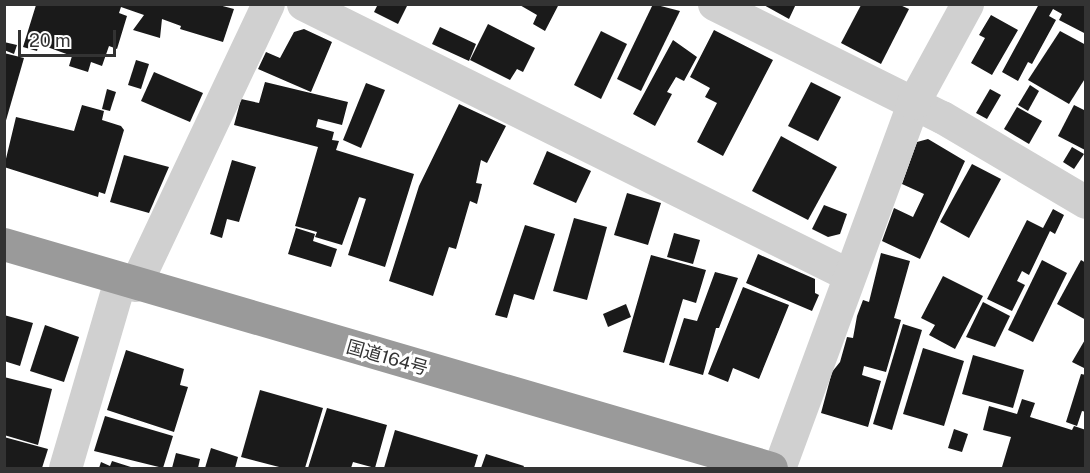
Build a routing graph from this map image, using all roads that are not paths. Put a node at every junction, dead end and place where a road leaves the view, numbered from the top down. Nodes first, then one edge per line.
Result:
1 (268, 4) edge
2 (303, 4) edge
3 (714, 4) edge
4 (967, 4) edge
5 (914, 103) junction
6 (1086, 202) edge
7 (4, 244) edge
8 (849, 275) junction
9 (128, 282) junction
10 (64, 468) edge
11 (771, 468) edge
12 (779, 468) edge

1 - 9 street
2 - 8 street
3 - 5 street
4 - 5 street
5 - 6 street
5 - 8 street
7 - 9 highway, 国道164号
8 - 12 street
9 - 10 street
9 - 11 highway, 国道164号

